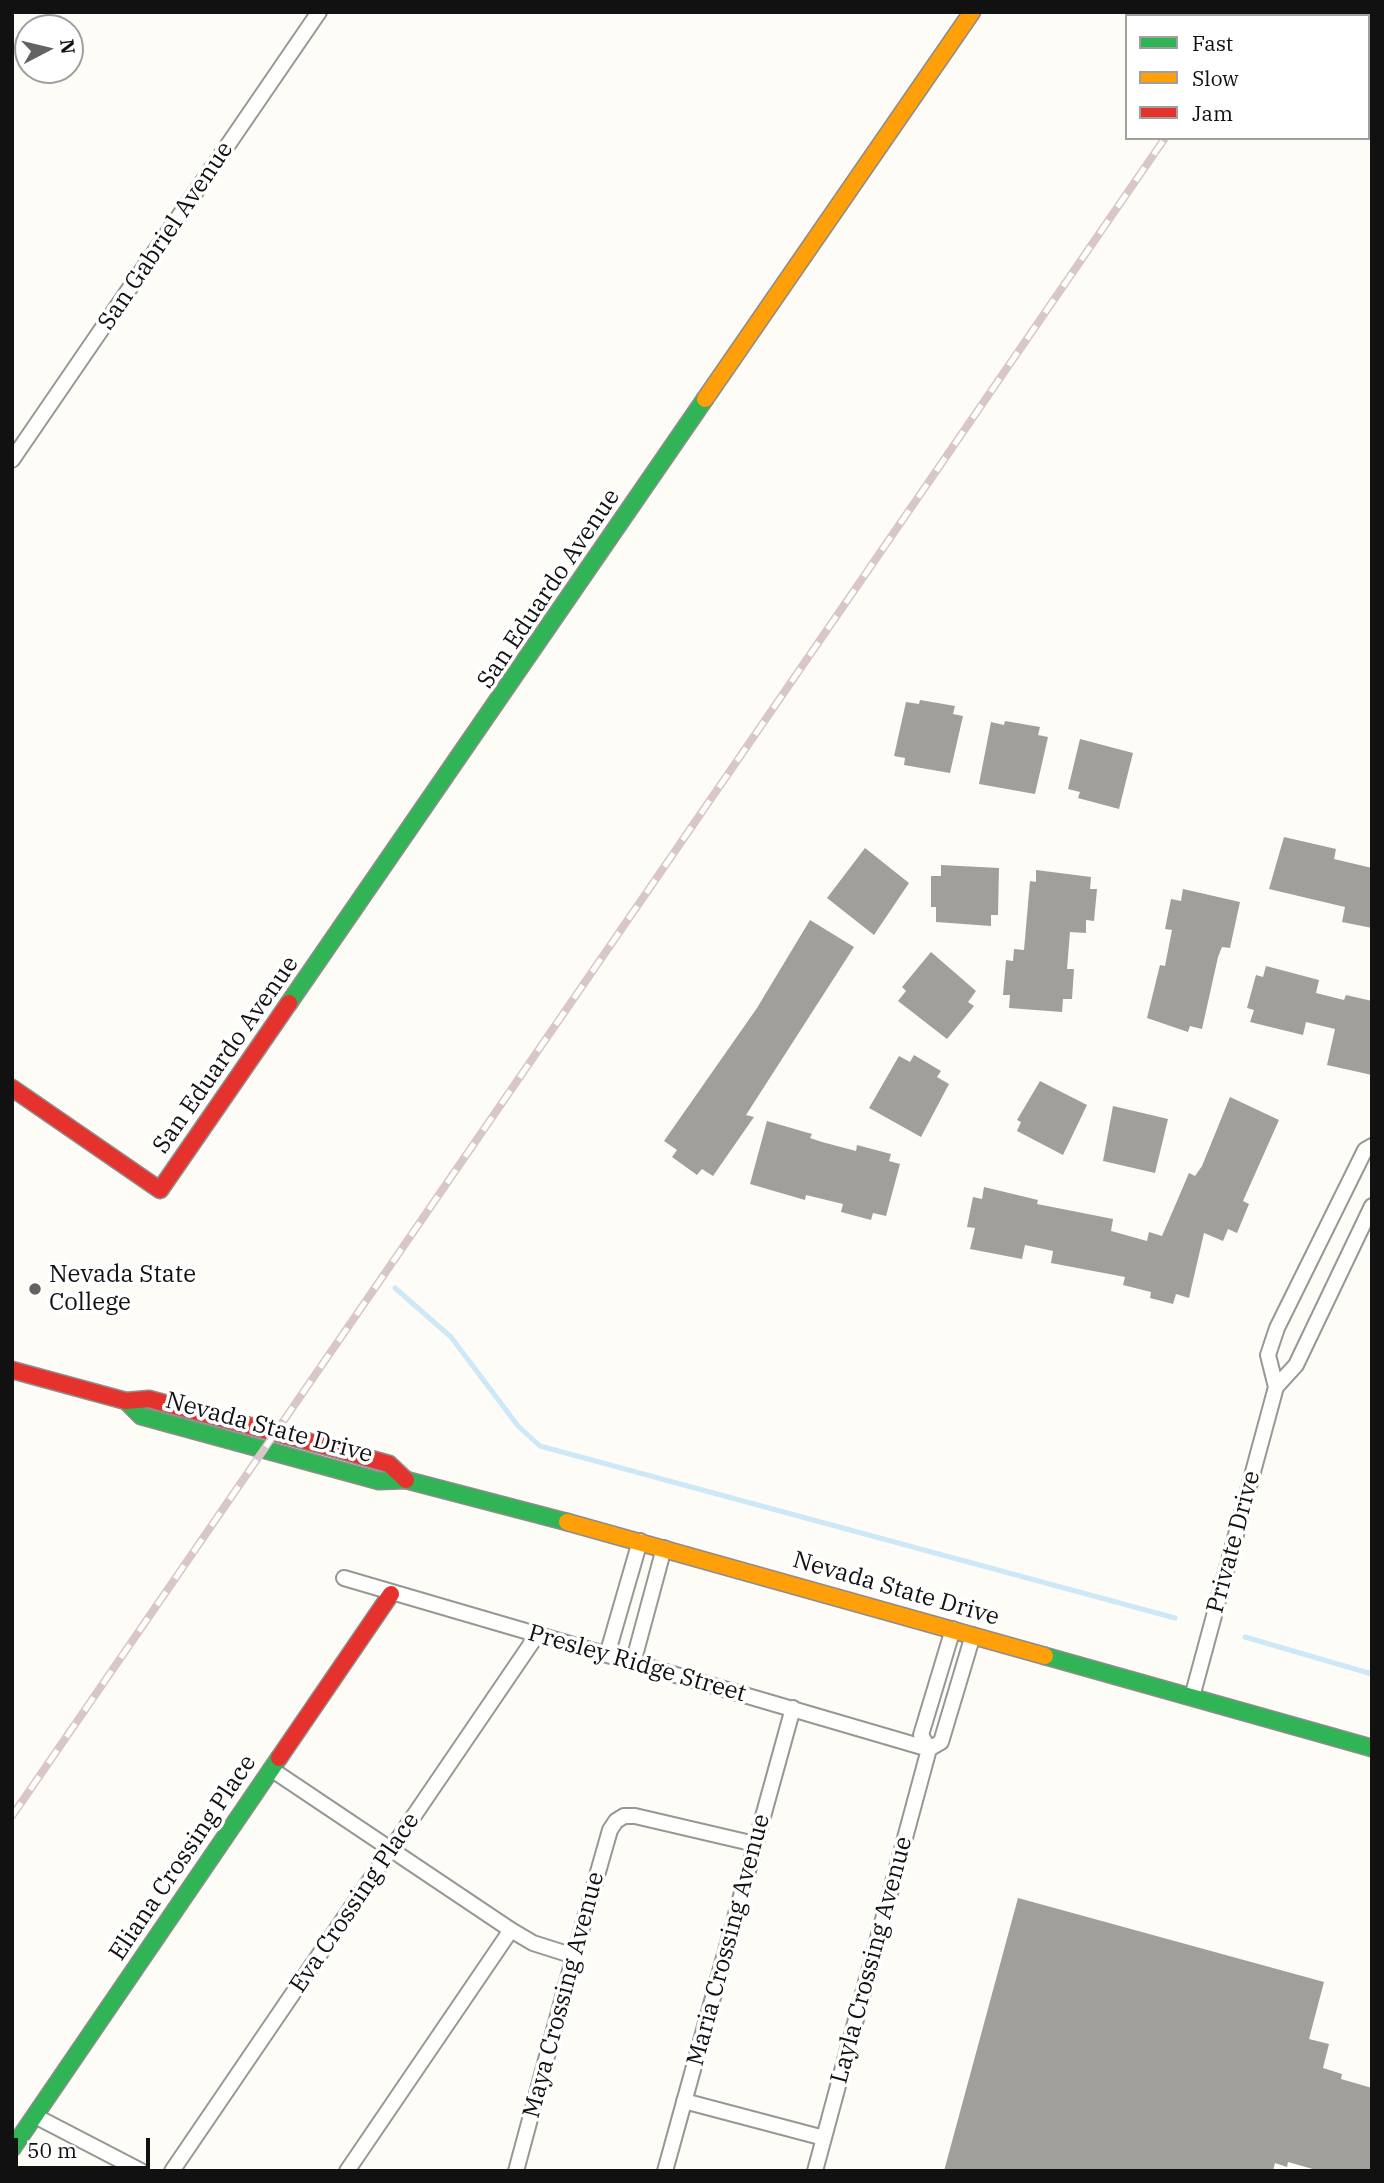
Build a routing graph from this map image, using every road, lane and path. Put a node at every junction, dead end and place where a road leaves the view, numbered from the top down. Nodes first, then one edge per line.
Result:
1 (319, 12) edge
2 (972, 12) edge
3 (12, 460) edge
4 (12, 1088) edge
5 (1372, 1146) edge
6 (1372, 1206) edge
7 (12, 1370) edge
8 (1276, 1387) junction
9 (640, 1541) junction
10 (664, 1548) junction
11 (344, 1578) dead end
12 (391, 1594) junction
13 (953, 1629) junction
14 (973, 1634) junction
15 (537, 1635) junction
16 (607, 1655) junction
17 (634, 1663) junction
18 (1192, 1697) junction
19 (793, 1708) junction
20 (1372, 1748) edge
21 (929, 1749) junction
22 (271, 1769) junction
23 (755, 1844) junction
24 (392, 1849) junction
25 (511, 1930) junction
26 (574, 1956) junction
27 (684, 2101) junction
28 (35, 2116) junction
29 (824, 2138) junction
30 (12, 2149) edge
31 (141, 2171) edge
32 (172, 2171) edge
33 (347, 2171) edge
34 (516, 2171) edge
35 (665, 2171) edge
36 (815, 2171) edge

1 - 3 street, San Gabriel Avenue
2 - 4 street, San Eduardo Avenue
5 - 8 street, Private Drive
6 - 8 street, Private Drive
7 - 9 street, Nevada State Drive
8 - 18 street, Private Drive
9 - 10 street, Nevada State Drive
9 - 16 street
10 - 13 street, Nevada State Drive
10 - 17 street
11 - 12 street, Presley Ridge Street
12 - 15 street, Presley Ridge Street
12 - 22 street, Eliana Crossing Place
13 - 14 street, Nevada State Drive
13 - 21 street, Layla Crossing Avenue
14 - 18 street, Nevada State Drive
14 - 21 street, Layla Crossing Avenue
15 - 16 street, Presley Ridge Street
15 - 24 street, Eva Crossing Place
16 - 17 street, Presley Ridge Street
17 - 19 street, Presley Ridge Street
18 - 20 street, Nevada State Drive
19 - 21 street, Presley Ridge Street
19 - 23 street, Maria Crossing Avenue
21 - 29 street, Layla Crossing Avenue
22 - 24 street
22 - 28 street, Eliana Crossing Place
23 - 26 street, Maya Crossing Avenue
23 - 27 street, Maria Crossing Avenue
24 - 25 street
24 - 32 street, Eva Crossing Place
25 - 26 street
25 - 33 street
26 - 34 street, Maya Crossing Avenue
27 - 29 street
27 - 35 street, Maria Crossing Avenue
28 - 30 street, Eliana Crossing Place
28 - 31 street
29 - 36 street, Layla Crossing Avenue

